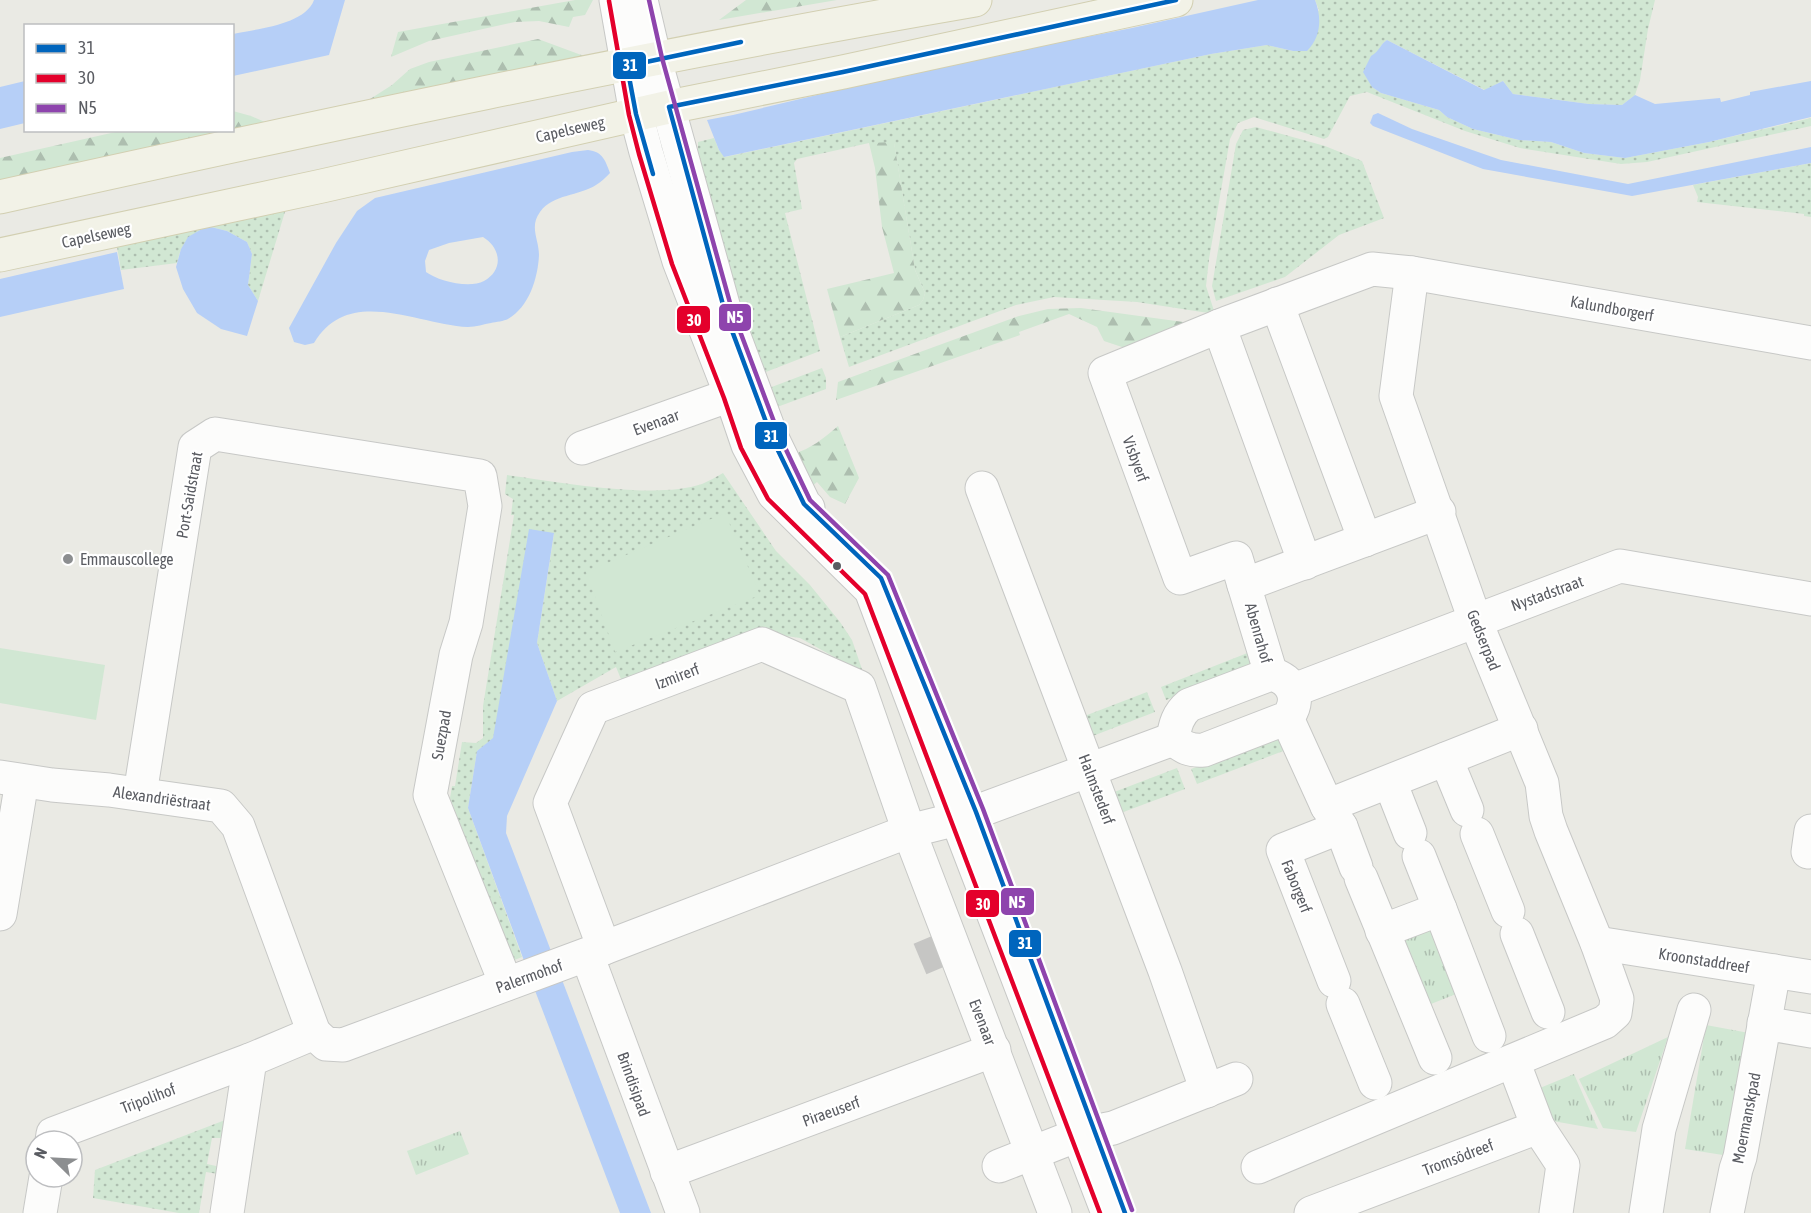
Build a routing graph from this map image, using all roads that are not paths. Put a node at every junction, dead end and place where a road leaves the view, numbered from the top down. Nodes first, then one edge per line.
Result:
1 (616, 0) edge
2 (641, 0) edge
3 (975, 0) edge
4 (1176, 0) edge
5 (641, 63) junction
6 (669, 107) junction
7 (636, 114) junction
8 (0, 197) edge
9 (0, 255) edge
10 (1412, 273) junction
11 (1277, 304) junction
12 (1223, 325) junction
13 (1811, 343) edge
14 (741, 391) junction
15 (582, 448) dead end
16 (480, 476) joint
17 (982, 488) dead end
18 (1438, 512) junction
19 (1365, 540) junction
20 (1305, 563) junction
21 (1244, 585) junction
22 (1811, 599) edge
23 (1475, 620) junction
24 (1284, 694) junction
25 (1521, 729) junction
26 (1173, 739) junction
27 (1446, 759) junction
28 (1090, 770) junction
29 (11, 779) edge
30 (1390, 782) junction
31 (140, 794) junction
32 (966, 815) junction
33 (1334, 817) junction
34 (909, 831) junction
35 (1440, 909) junction
36 (0, 914) edge
37 (1382, 931) junction
38 (1597, 943) junction
39 (587, 954) junction
40 (1774, 971) junction
41 (1811, 977) edge
42 (512, 982) junction
43 (1694, 1011) dead end
44 (1764, 1023) junction
45 (1554, 1026) junction
46 (1811, 1031) edge
47 (314, 1033) junction
48 (994, 1050) junction
49 (1499, 1053) junction
50 (250, 1060) junction
51 (1440, 1072) junction
52 (1380, 1097) junction
53 (1538, 1127) junction
54 (66, 1129) edge
55 (1086, 1133) junction
56 (1032, 1153) junction
57 (999, 1166) dead end
58 (1258, 1167) dead end
59 (667, 1172) junction
60 (44, 1189) edge
61 (1723, 1197) edge
62 (40, 1213) edge
63 (227, 1213) edge
64 (683, 1213) edge
65 (1055, 1213) edge
66 (1108, 1213) edge
67 (1125, 1213) edge
68 (1311, 1213) edge
69 (1556, 1213) edge
70 (1646, 1213) edge

1 - 5 street
2 - 5 street
3 - 5 main road
4 - 6 main road, Capelseweg
5 - 6 street
5 - 7 street
5 - 8 main road
6 - 7 main road, Capelseweg
6 - 14 street
7 - 9 main road, Capelseweg
7 - 14 street
10 - 11 street, Visbyerf
10 - 13 street, Kalundborgerf
10 - 18 street, Gedserpad
11 - 12 street, Visbyerf
11 - 19 street
12 - 20 street
12 - 21 street, Visbyerf
14 - 15 street, Evenaar
14 - 32 street
16 - 31 street, Port-Saidstraat
16 - 42 street, Suezpad
17 - 28 street, Halmstederf
18 - 19 street, Abenrahof
18 - 23 street, Gedserpad
19 - 20 street, Abenrahof
20 - 21 street, Abenrahof
21 - 24 street, Abenrahof
22 - 23 street, Nystadstraat
23 - 24 street, Nystadstraat
23 - 25 street, Gedserpad
24 - 26 street, Nystadstraat
24 - 26 street, Nystadstraat
24 - 33 street
25 - 27 street, Faborgerf
25 - 38 street, Gedserpad
26 - 28 street
27 - 30 street, Faborgerf
27 - 45 street
28 - 32 street
28 - 55 street, Halmstederf
29 - 31 street, Alexandriëstraat
29 - 36 street
30 - 33 street, Faborgerf
30 - 35 street
31 - 47 street, Alexandriëstraat
32 - 34 street, Palermohof
32 - 55 street
33 - 37 street
33 - 52 street, Faborgerf
34 - 39 street, Palermohof
34 - 39 street, Izmirerf
34 - 48 street, Evenaar
35 - 37 street
35 - 49 street
37 - 51 street
38 - 40 street, Kroonstaddreef
38 - 45 street, Gedserpad
39 - 42 street, Palermohof
39 - 59 street, Brindisipad
40 - 41 street, Kroonstaddreef
40 - 44 street, Moermanskpad
42 - 47 street, Palermohof
43 - 70 street
44 - 46 street
44 - 61 street, Moermanskpad
45 - 49 street
47 - 50 street
48 - 56 street, Evenaar
48 - 59 street, Piraeuserf
49 - 51 street
49 - 53 street
50 - 54 street, Tripolihof
50 - 63 street
51 - 52 street
52 - 58 street
53 - 68 street, Tromsödreef
53 - 69 street
55 - 56 street
55 - 66 street
55 - 67 street
56 - 57 street
56 - 65 street, Evenaar
59 - 64 street, Brindisipad
60 - 62 street

